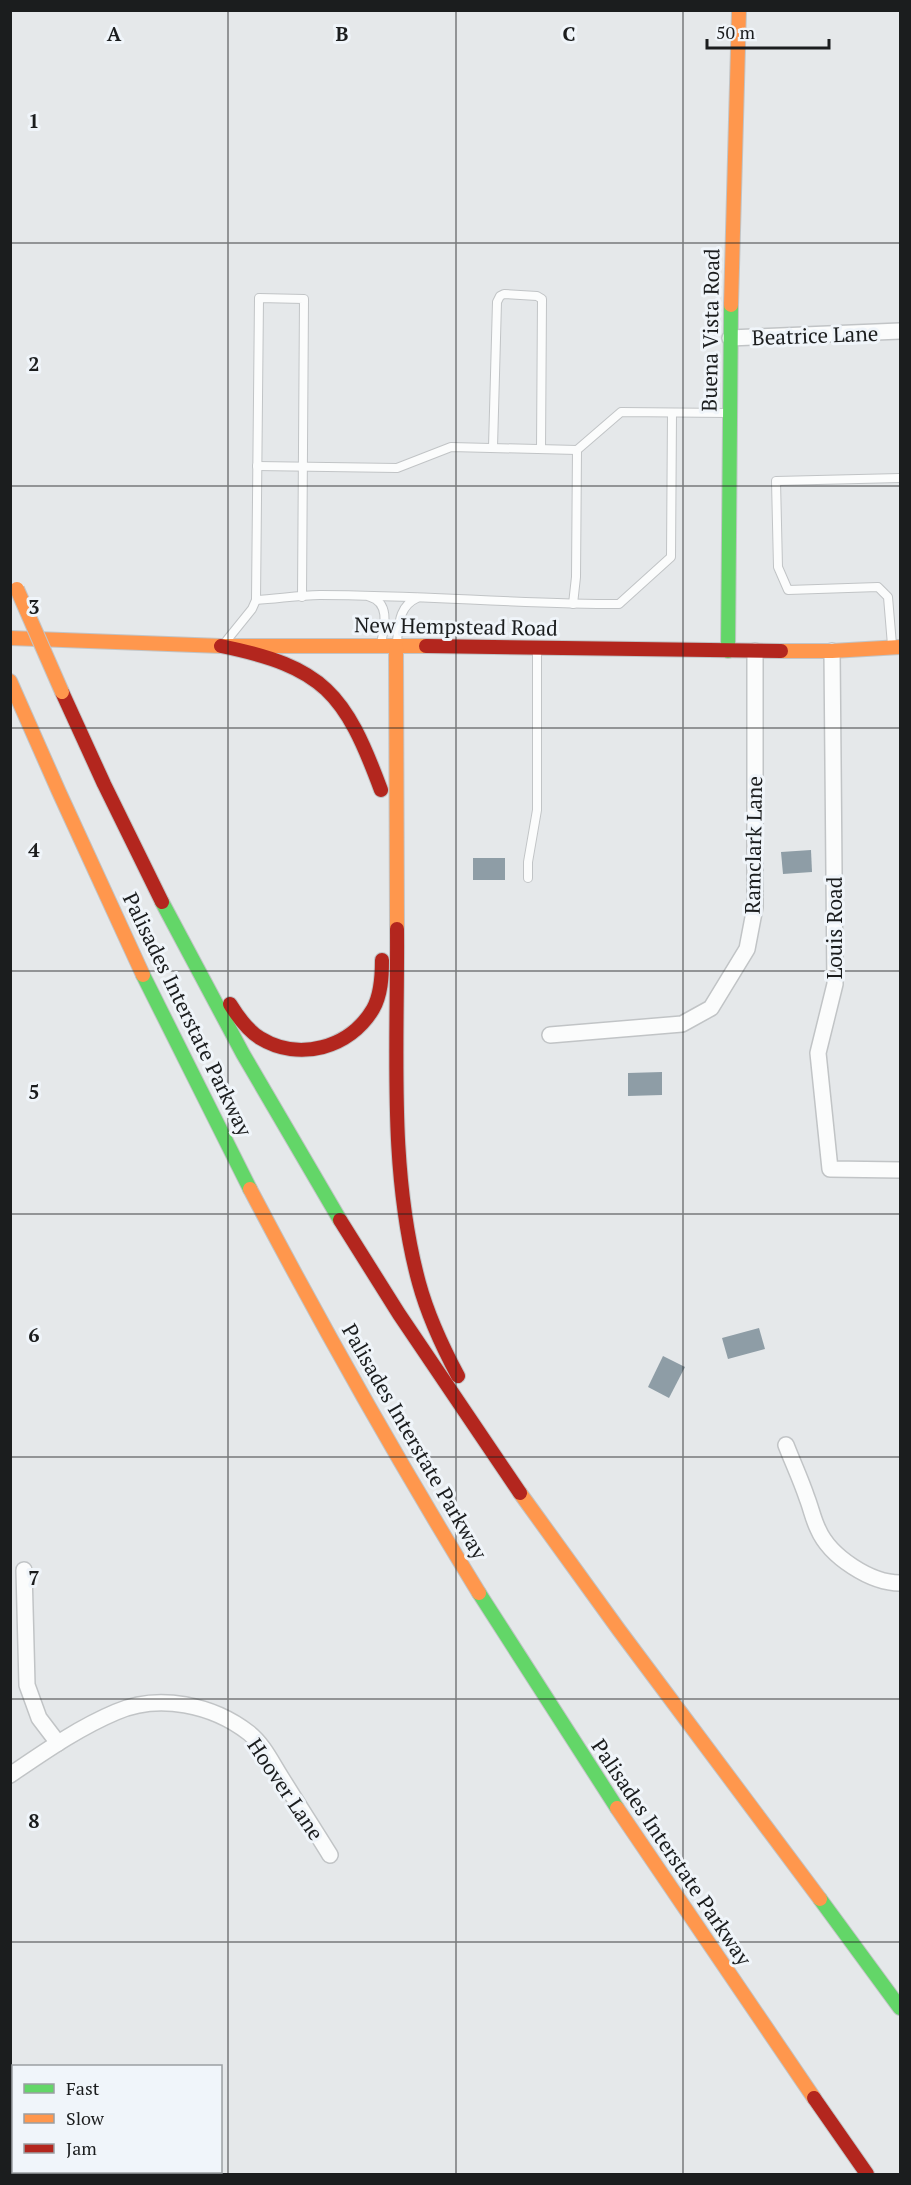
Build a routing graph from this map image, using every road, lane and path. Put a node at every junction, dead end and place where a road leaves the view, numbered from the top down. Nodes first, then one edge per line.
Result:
1 (739, 10) edge
2 (900, 331) edge
3 (730, 338) junction
4 (672, 413) junction
5 (730, 413) junction
6 (493, 447) junction
7 (541, 449) junction
8 (577, 450) junction
9 (257, 465) junction
10 (303, 467) junction
11 (900, 478) edge
12 (10, 573) edge
13 (366, 596) junction
14 (302, 597) junction
15 (419, 597) junction
16 (256, 600) junction
17 (573, 604) junction
18 (10, 638) edge
19 (222, 645) junction
20 (396, 646) junction
21 (896, 647) edge
22 (537, 648) junction
23 (381, 651) junction
24 (728, 651) junction
25 (755, 651) junction
26 (832, 651) junction
27 (13, 687) edge
28 (381, 756) dead end
29 (125, 828) junction
30 (528, 878) dead end
31 (382, 947) dead end
32 (550, 1035) dead end
33 (900, 1170) edge
34 (786, 1445) dead end
35 (562, 1551) junction
36 (24, 1570) dead end
37 (900, 1583) edge
38 (58, 1743) junction
39 (10, 1775) edge
40 (330, 1855) dead end
41 (900, 2008) edge
42 (867, 2175) edge

1 - 3 main road, Buena Vista Road
2 - 3 street, Beatrice Lane
3 - 5 main road, Buena Vista Road
4 - 5 lane
4 - 8 lane
4 - 17 lane
5 - 24 main road, Buena Vista Road
6 - 7 lane
6 - 7 lane
6 - 10 lane
7 - 8 lane
8 - 17 lane
9 - 10 lane
9 - 10 lane
9 - 16 lane
10 - 14 lane
11 - 21 lane
12 - 29 main road, Palisades Interstate Parkway, bridge
13 - 14 lane
13 - 15 lane
13 - 23 lane
14 - 16 lane
15 - 17 lane
15 - 20 lane
16 - 19 lane
18 - 19 main road, New Hempstead Road
19 - 23 main road, New Hempstead Road
19 - 28 main road
20 - 22 main road, New Hempstead Road
20 - 23 main road, New Hempstead Road
20 - 35 main road
21 - 26 main road, New Hempstead Road
22 - 24 main road, New Hempstead Road
22 - 30 lane
24 - 25 main road, New Hempstead Road
25 - 26 main road, New Hempstead Road
25 - 32 street, Ramclark Lane
26 - 33 street, Louis Road
27 - 42 main road, Palisades Interstate Parkway
29 - 31 main road
29 - 35 main road, Palisades Interstate Parkway
34 - 37 street
35 - 41 main road, Palisades Interstate Parkway
36 - 38 street
38 - 39 street, Hoover Lane
38 - 40 street, Hoover Lane

